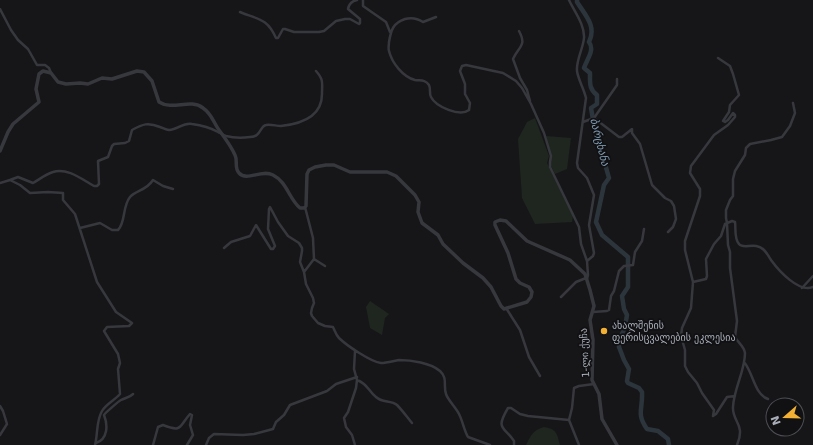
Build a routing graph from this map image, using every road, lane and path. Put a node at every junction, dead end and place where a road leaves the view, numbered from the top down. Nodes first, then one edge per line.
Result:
1 (356, 0) edge
2 (363, 0) edge
3 (569, 0) edge
4 (0, 9) edge
5 (240, 12) dead end
6 (436, 17) dead end
7 (519, 31) dead end
8 (390, 33) junction
9 (718, 58) dead end
10 (316, 71) dead end
11 (51, 73) junction
12 (617, 79) dead end
13 (793, 103) dead end
14 (531, 104) junction
15 (593, 119) junction
16 (583, 122) junction
17 (224, 136) junction
18 (0, 151) edge
19 (10, 180) junction
20 (0, 183) edge
21 (173, 189) dead end
22 (305, 207) junction
23 (728, 223) junction
24 (80, 228) junction
25 (644, 229) dead end
26 (668, 232) dead end
27 (224, 248) dead end
28 (314, 259) junction
29 (587, 261) junction
30 (325, 266) dead end
31 (304, 272) junction
32 (813, 276) edge
33 (587, 279) junction
34 (692, 282) junction
35 (813, 287) edge
36 (802, 288) junction
37 (561, 298) dead end
38 (506, 308) junction
39 (593, 312) junction
40 (355, 351) junction
41 (744, 362) junction
42 (540, 376) dead end
43 (357, 378) junction
44 (594, 384) junction
45 (133, 394) dead end
46 (735, 396) junction
47 (765, 397) edge
48 (0, 406) edge
49 (569, 420) junction
50 (412, 423) dead end
51 (0, 435) edge
52 (95, 444) edge
53 (153, 445) edge
54 (186, 445) edge
55 (206, 445) edge
56 (355, 445) edge
57 (490, 445) edge
58 (514, 445) edge
59 (579, 445) edge
60 (618, 445) edge
61 (737, 445) edge

1 - 5 street
2 - 8 street
3 - 16 street
4 - 11 street
6 - 8 street
7 - 14 street
8 - 14 street
9 - 34 street
10 - 17 street
11 - 17 street
11 - 18 street
12 - 15 street
13 - 23 street
14 - 29 street
15 - 16 street
15 - 26 street
16 - 29 street
17 - 19 street
17 - 22 street
19 - 20 street
19 - 24 street
21 - 24 street
22 - 28 street
22 - 38 street
23 - 34 street
23 - 36 street
23 - 41 street
24 - 52 street
25 - 39 street
27 - 31 street
28 - 30 street
28 - 31 street
29 - 33 street
31 - 40 street
32 - 36 street
33 - 37 street
33 - 38 street
33 - 39 street, 1-ლი ქუჩა
34 - 46 street
35 - 36 street
38 - 42 street
39 - 44 street, 1-ლი ქუჩა
40 - 43 street
40 - 57 street
41 - 46 street
41 - 47 street
43 - 50 street
43 - 55 street
43 - 56 street
44 - 49 street
44 - 60 street, 1-ლი ქუჩა
45 - 52 street
46 - 61 street
48 - 51 street
49 - 58 street
49 - 59 street
53 - 54 street

